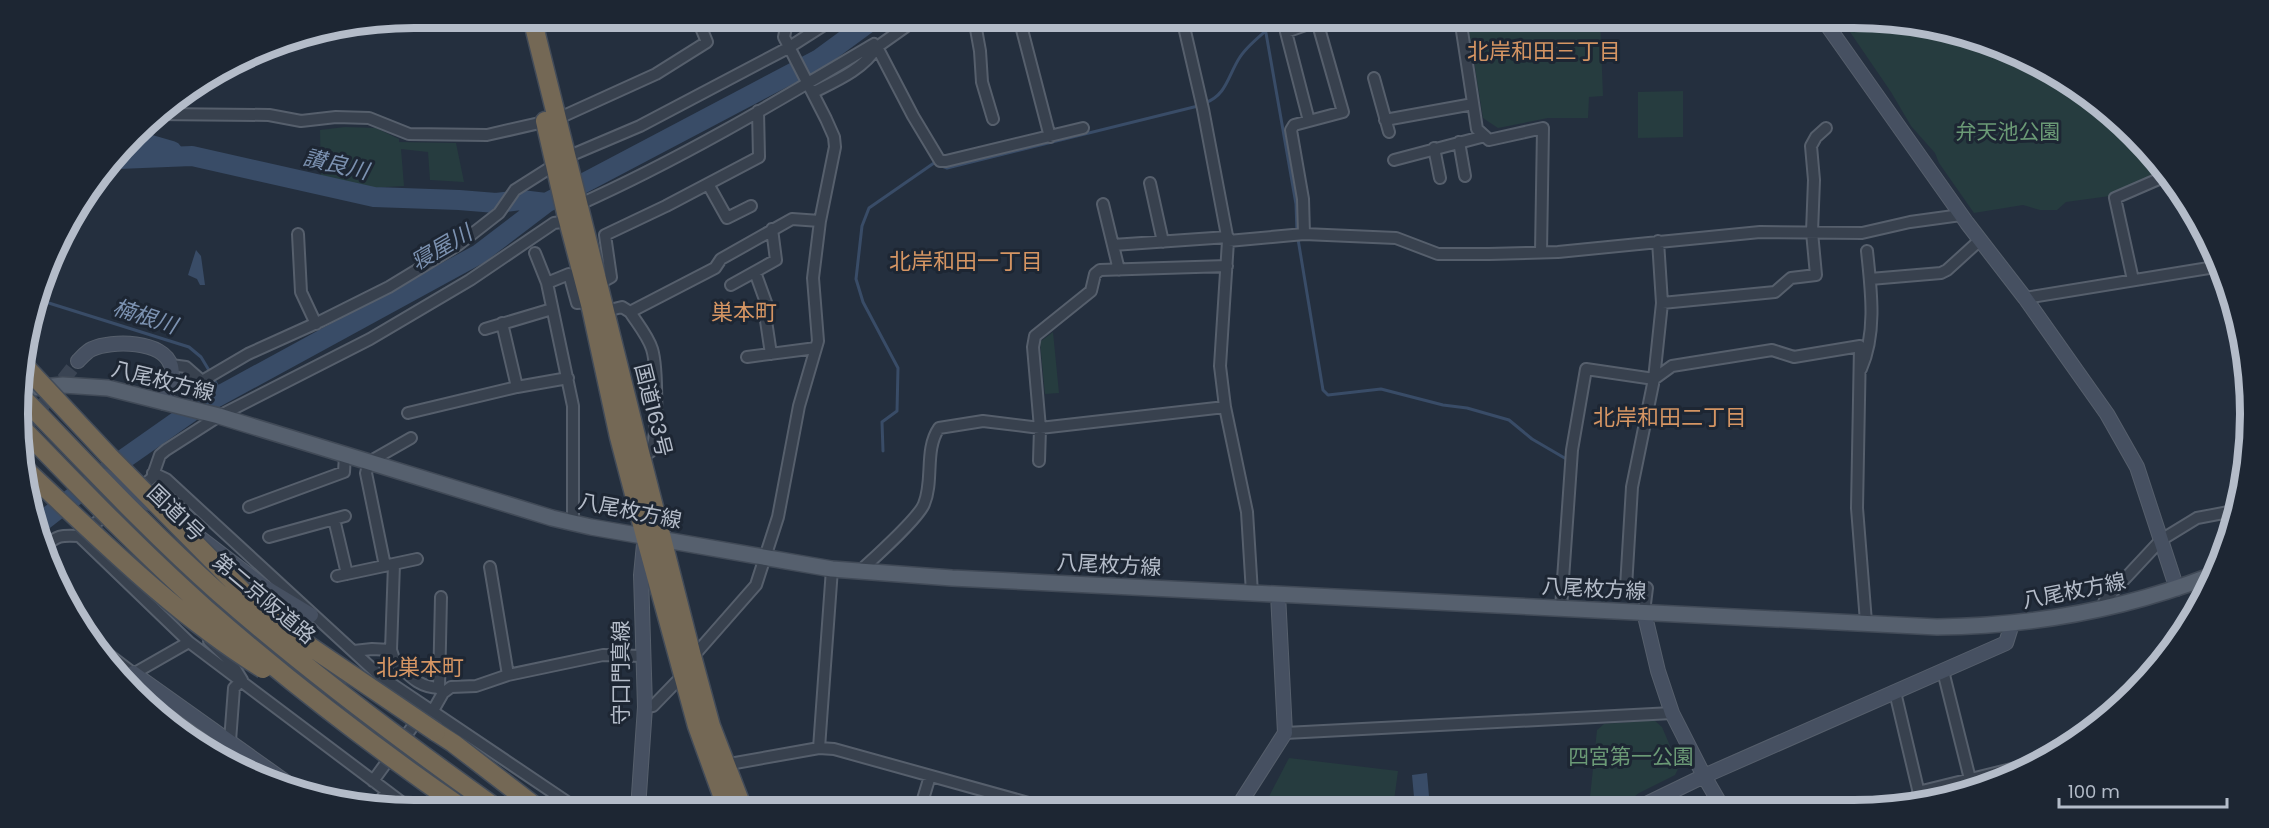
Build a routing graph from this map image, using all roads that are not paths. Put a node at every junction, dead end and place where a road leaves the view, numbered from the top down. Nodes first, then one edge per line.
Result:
1 (523, 28) edge
2 (534, 28) edge
3 (701, 28) edge
4 (786, 28) edge
5 (820, 28) edge
6 (897, 28) edge
7 (902, 28) edge
8 (976, 28) edge
9 (1022, 28) edge
10 (1184, 28) edge
11 (1297, 28) edge
12 (1319, 28) edge
13 (1462, 28) edge
14 (1829, 28) edge
15 (876, 45) junction
16 (788, 48) junction
17 (1374, 78) dead end
18 (811, 88) junction
19 (1473, 104) junction
20 (758, 111) junction
21 (172, 114) edge
22 (993, 120) dead end
23 (1385, 120) junction
24 (551, 121) junction
25 (1309, 121) junction
26 (1083, 128) dead end
27 (1826, 128) dead end
28 (1389, 132) dead end
29 (1485, 136) junction
30 (1050, 137) junction
31 (1459, 142) junction
32 (1434, 148) junction
33 (1394, 160) dead end
34 (560, 163) junction
35 (1465, 176) dead end
36 (1440, 178) dead end
37 (2160, 178) edge
38 (708, 183) junction
39 (1150, 183) dead end
40 (1104, 204) dead end
41 (751, 206) dead end
42 (571, 213) junction
43 (1961, 215) junction
44 (820, 221) junction
45 (772, 229) junction
46 (1812, 232) junction
47 (298, 234) dead end
48 (1304, 234) junction
49 (1228, 239) junction
50 (1980, 240) junction
51 (1658, 241) junction
52 (1164, 242) junction
53 (1113, 245) junction
54 (1867, 251) dead end
55 (1541, 252) junction
56 (535, 253) dead end
57 (1227, 266) junction
58 (2212, 268) edge
59 (1119, 270) junction
60 (754, 272) junction
61 (1870, 279) junction
62 (2133, 280) junction
63 (547, 283) junction
64 (598, 284) junction
65 (731, 285) dead end
66 (2025, 298) junction
67 (590, 302) junction
68 (1662, 303) junction
69 (552, 309) junction
70 (606, 311) junction
71 (630, 312) junction
72 (315, 324) junction
73 (502, 324) junction
74 (485, 328) dead end
75 (816, 348) junction
76 (771, 354) junction
77 (747, 357) dead end
78 (78, 361) tunnel mouth
79 (171, 365) junction
80 (31, 373) edge
81 (1859, 374) junction
82 (568, 378) junction
83 (1654, 379) junction
84 (517, 387) junction
85 (29, 390) edge
86 (29, 398) edge
87 (28, 404) edge
88 (167, 404) junction
89 (1225, 407) junction
90 (408, 413) dead end
91 (219, 416) junction
92 (1040, 428) junction
93 (29, 435) edge
94 (411, 438) dead end
95 (29, 439) edge
96 (345, 455) junction
97 (640, 456) junction
98 (1039, 461) dead end
99 (369, 462) junction
100 (153, 473) junction
101 (104, 475) junction
102 (34, 477) edge
103 (249, 507) dead end
104 (2227, 512) edge
105 (573, 522) junction
106 (79, 536) junction
107 (645, 536) junction
108 (268, 537) dead end
109 (663, 539) junction
110 (2161, 540) junction
111 (50, 541) edge
112 (765, 558) junction
113 (417, 560) dead end
114 (153, 565) junction
115 (390, 565) junction
116 (490, 567) dead end
117 (832, 569) junction
118 (860, 571) junction
119 (2204, 578) edge
120 (215, 582) junction
121 (650, 586) junction
122 (2177, 589) junction
123 (1252, 593) junction
124 (1278, 594) junction
125 (441, 597) dead end
126 (1561, 608) junction
127 (2101, 609) junction
128 (1644, 612) junction
129 (311, 615) junction
130 (1866, 622) junction
131 (2012, 624) junction
132 (189, 642) junction
133 (391, 650) junction
134 (354, 651) junction
135 (643, 656) junction
136 (693, 656) junction
137 (1943, 671) junction
138 (130, 675) edge
139 (508, 675) junction
140 (684, 675) junction
141 (242, 680) junction
142 (441, 690) junction
143 (1895, 692) junction
144 (323, 706) junction
145 (645, 707) junction
146 (428, 709) junction
147 (1672, 713) junction
148 (372, 717) junction
149 (1285, 733) junction
150 (230, 741) junction
151 (364, 741) junction
152 (819, 748) junction
153 (224, 750) edge
154 (724, 765) junction
155 (274, 773) edge
156 (930, 776) junction
157 (1704, 776) junction
158 (1983, 778) edge
159 (1970, 779) junction
160 (373, 781) junction
161 (1940, 790) edge
162 (386, 792) junction
163 (1918, 794) edge
164 (382, 798) edge
165 (397, 799) edge
166 (437, 800) edge
167 (445, 800) edge
168 (451, 800) edge
169 (485, 800) edge
170 (492, 800) edge
171 (527, 800) edge
172 (564, 800) edge
173 (639, 800) edge
174 (724, 800) edge
175 (738, 800) edge
176 (923, 800) edge
177 (1020, 800) edge
178 (1243, 800) edge
179 (1654, 800) edge
180 (1718, 800) edge

1 - 24 highway, 国道163号
2 - 24 highway, 国道163号
3 - 24 street
4 - 16 street
5 - 16 street
6 - 15 street
7 - 15 street
8 - 22 street
9 - 30 street
10 - 49 street
11 - 25 street
12 - 25 street
13 - 19 street
14 - 43 street
15 - 18 street
15 - 30 street
16 - 18 street
16 - 34 street
17 - 23 street
18 - 20 street
18 - 44 street
19 - 23 street
19 - 29 street
20 - 38 street
20 - 42 street
21 - 24 street
23 - 28 street
24 - 34 highway, 国道163号
25 - 48 street
26 - 30 street
27 - 46 street
29 - 31 street
29 - 55 street
31 - 32 street
31 - 35 street
32 - 33 street
32 - 36 street
34 - 42 highway, 国道163号
34 - 72 street
37 - 62 street
38 - 41 street
38 - 64 street
39 - 52 street
40 - 53 street
42 - 64 highway, 国道163号
42 - 67 highway, 国道163号
42 - 91 street
43 - 46 street
43 - 50 street
44 - 45 street
44 - 75 street
45 - 60 street
45 - 71 street
46 - 51 street
46 - 68 street
47 - 72 street
48 - 49 street
48 - 55 street
49 - 52 street
49 - 57 street
50 - 61 street
50 - 66 street
51 - 55 street
51 - 68 street
52 - 53 street
53 - 59 street
54 - 61 street
56 - 63 street
57 - 59 street
57 - 89 street
58 - 62 street
59 - 92 street
60 - 65 street
60 - 76 street
61 - 81 street
62 - 66 street
63 - 67 street
63 - 69 street
64 - 70 highway, 国道163号
66 - 110 street
67 - 107 highway, 国道163号
68 - 83 street
69 - 73 street
69 - 82 street
70 - 71 street
70 - 97 highway, 国道163号
71 - 97 street
72 - 79 street
73 - 74 street
73 - 84 street
75 - 76 street
75 - 112 street
76 - 77 street
78 - 79 street
79 - 88 street
80 - 148 highway, bridge
81 - 83 street
81 - 130 street
82 - 84 street
82 - 105 street
83 - 126 street
83 - 128 street
84 - 90 street
85 - 88 main road, 八尾枚方線
86 - 101 highway, 国道1号, bridge
87 - 148 highway, 第二京阪道路, bridge
88 - 91 main road, 八尾枚方線
89 - 92 street
89 - 123 street
91 - 96 main road, 八尾枚方線
91 - 100 street
92 - 98 street
92 - 118 street
93 - 144 highway, 第二京阪道路, bridge
94 - 99 street
95 - 114 highway, bridge
96 - 99 main road, 八尾枚方線
96 - 103 street
97 - 109 highway, 国道163号
99 - 105 main road, 八尾枚方線
99 - 115 street
100 - 106 street
100 - 129 street
101 - 120 highway, 国道1号, bridge
101 - 129 street, bridge
102 - 144 highway, bridge
104 - 110 street
105 - 107 main road, 八尾枚方線
106 - 111 street
106 - 132 street
107 - 109 main road, 八尾枚方線
107 - 121 highway, 国道163号
108 - 115 street
109 - 112 main road, 八尾枚方線
109 - 136 highway, 国道163号
110 - 122 street
110 - 127 street
112 - 117 main road, 八尾枚方線
112 - 136 street
113 - 115 street
114 - 141 street, bridge
114 - 151 highway, bridge
115 - 133 street
116 - 139 street
117 - 118 main road, 八尾枚方線
117 - 152 street
118 - 123 main road, 八尾枚方線
119 - 122 main road, 八尾枚方線
120 - 170 highway, 国道1号, bridge
120 - 171 highway, bridge
121 - 135 street, 守口門真線
121 - 140 highway, 国道163号
122 - 127 main road, 八尾枚方線
123 - 124 main road, 八尾枚方線
124 - 126 main road, 八尾枚方線
124 - 149 street
125 - 142 street
126 - 128 main road, 八尾枚方線
127 - 131 main road, 八尾枚方線
128 - 130 main road, 八尾枚方線
128 - 147 street
129 - 134 street
130 - 131 main road, 八尾枚方線
131 - 137 street
132 - 138 street
132 - 141 street
133 - 134 street
133 - 142 street
134 - 146 street
135 - 139 street
135 - 145 street, 守口門真線
136 - 140 street
136 - 154 highway, 国道163号
137 - 143 street
137 - 159 street
138 - 150 street
139 - 142 street
140 - 145 street
140 - 174 highway, 国道163号
141 - 150 street
141 - 160 street
142 - 146 street
143 - 157 street
143 - 163 street
144 - 168 highway, 第二京阪道路, bridge
145 - 173 street, 守口門真線
146 - 160 street
146 - 172 street
147 - 149 street
147 - 157 street
148 - 169 highway, 第二京阪道路, bridge
149 - 178 street
150 - 153 street
150 - 155 street
151 - 166 highway
151 - 167 highway, bridge
152 - 154 street
152 - 156 street
154 - 175 highway, 国道163号
156 - 176 street
156 - 177 street
157 - 179 street
157 - 180 street
158 - 159 street
159 - 161 street
160 - 162 street
162 - 164 street
162 - 165 street

